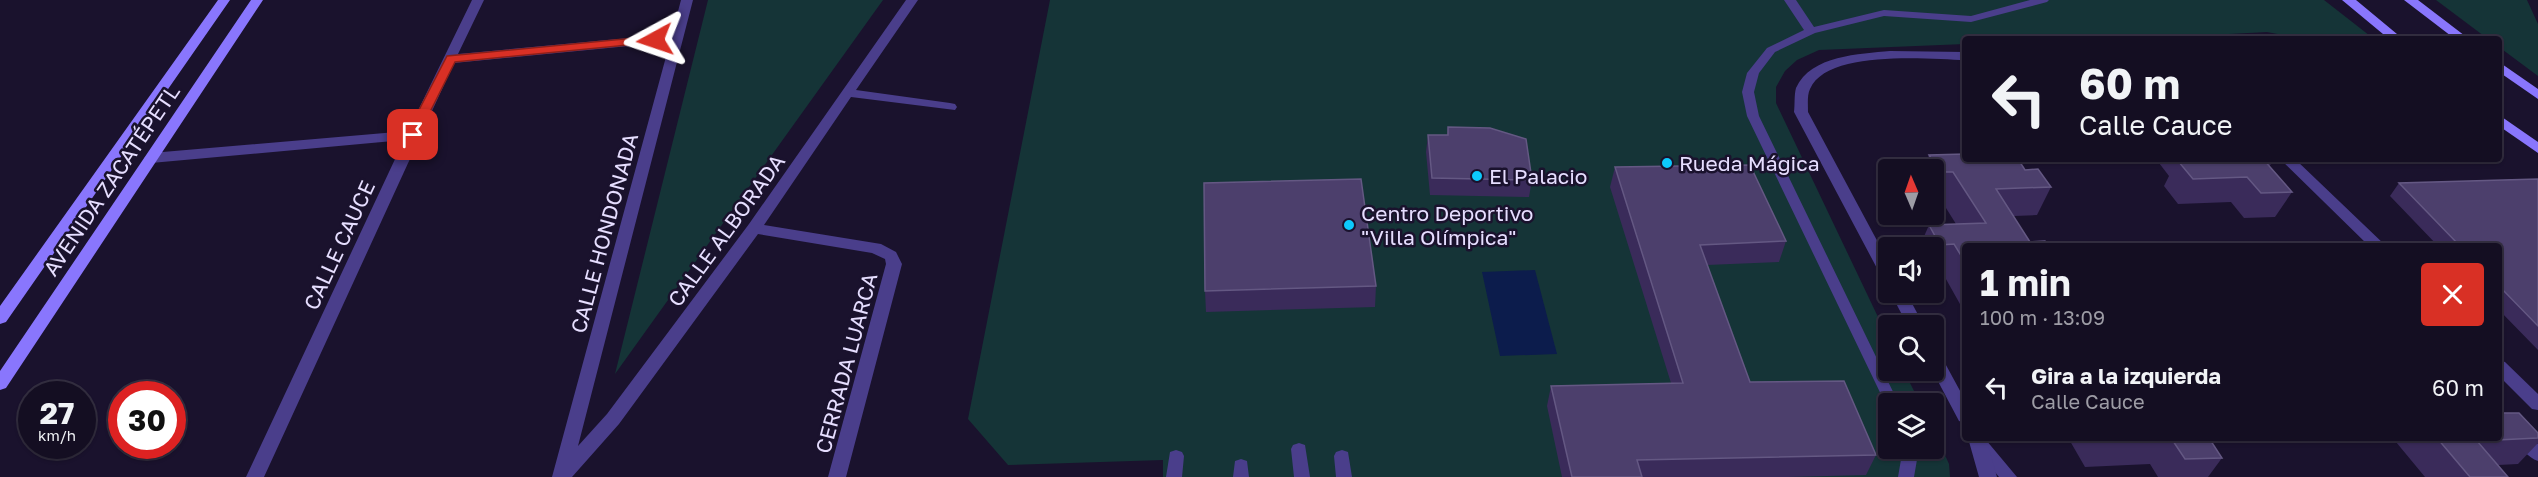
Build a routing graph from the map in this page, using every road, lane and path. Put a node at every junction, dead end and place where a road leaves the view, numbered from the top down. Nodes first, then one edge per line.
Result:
1 (224, 0) edge
2 (257, 0) edge
3 (478, 0) edge
4 (687, 0) edge
5 (1790, 0) edge
6 (2043, 0) edge
7 (2348, 0) edge
8 (2410, 0) edge
9 (907, 3) edge
10 (1811, 31) junction
11 (2393, 36) edge
12 (2459, 36) edge
13 (678, 38) junction
14 (1962, 58) edge
15 (451, 59) junction
16 (2502, 68) edge
17 (850, 93) junction
18 (2538, 95) edge
19 (950, 107) dead end
20 (2502, 121) edge
21 (2514, 131) junction
22 (413, 135) junction
23 (2538, 149) edge
24 (2538, 154) edge
25 (152, 158) junction
26 (2290, 162) edge
27 (754, 228) junction
28 (2375, 243) edge
29 (1878, 255) edge
30 (0, 318) edge
31 (2502, 369) edge
32 (1944, 377) edge
33 (0, 384) edge
34 (1888, 393) edge
35 (2538, 405) edge
36 (1962, 410) edge
37 (2512, 426) edge
38 (1978, 441) edge
39 (1979, 441) edge
40 (1299, 449) dead end
41 (2538, 455) edge
42 (1176, 456) dead end
43 (1342, 456) dead end
44 (1909, 459) edge
45 (255, 477) edge
46 (561, 477) edge
47 (837, 477) edge
48 (1174, 477) edge
49 (1302, 477) edge
50 (1344, 477) edge
51 (1906, 477) edge
52 (1988, 477) edge
53 (2009, 477) edge

1 - 30 main road, AVENIDA ZACATÉPETL
2 - 25 main road, AVENIDA ZACATÉPETL
3 - 15 street, CALLE CAUCE
4 - 13 street, CALLE HONDONADA
5 - 10 lane
6 - 10 lane
7 - 11 main road
8 - 12 main road
9 - 17 street, CALLE ALBORADA
10 - 34 lane
13 - 15 street
13 - 46 street, CALLE HONDONADA
14 - 29 street
15 - 22 street, CALLE CAUCE
16 - 18 main road
17 - 19 street
17 - 27 street, CALLE ALBORADA
20 - 21 main road
21 - 23 main road
21 - 24 main road
22 - 25 street
22 - 45 street, CALLE CAUCE
25 - 33 main road, AVENIDA ZACATÉPETL
26 - 28 street
27 - 46 street, CALLE ALBORADA
27 - 47 street, CERRADA LUARCA
31 - 35 street
32 - 36 street
37 - 41 lane
38 - 52 street
39 - 53 lane
40 - 49 lane
42 - 48 lane
43 - 50 lane
44 - 51 lane

